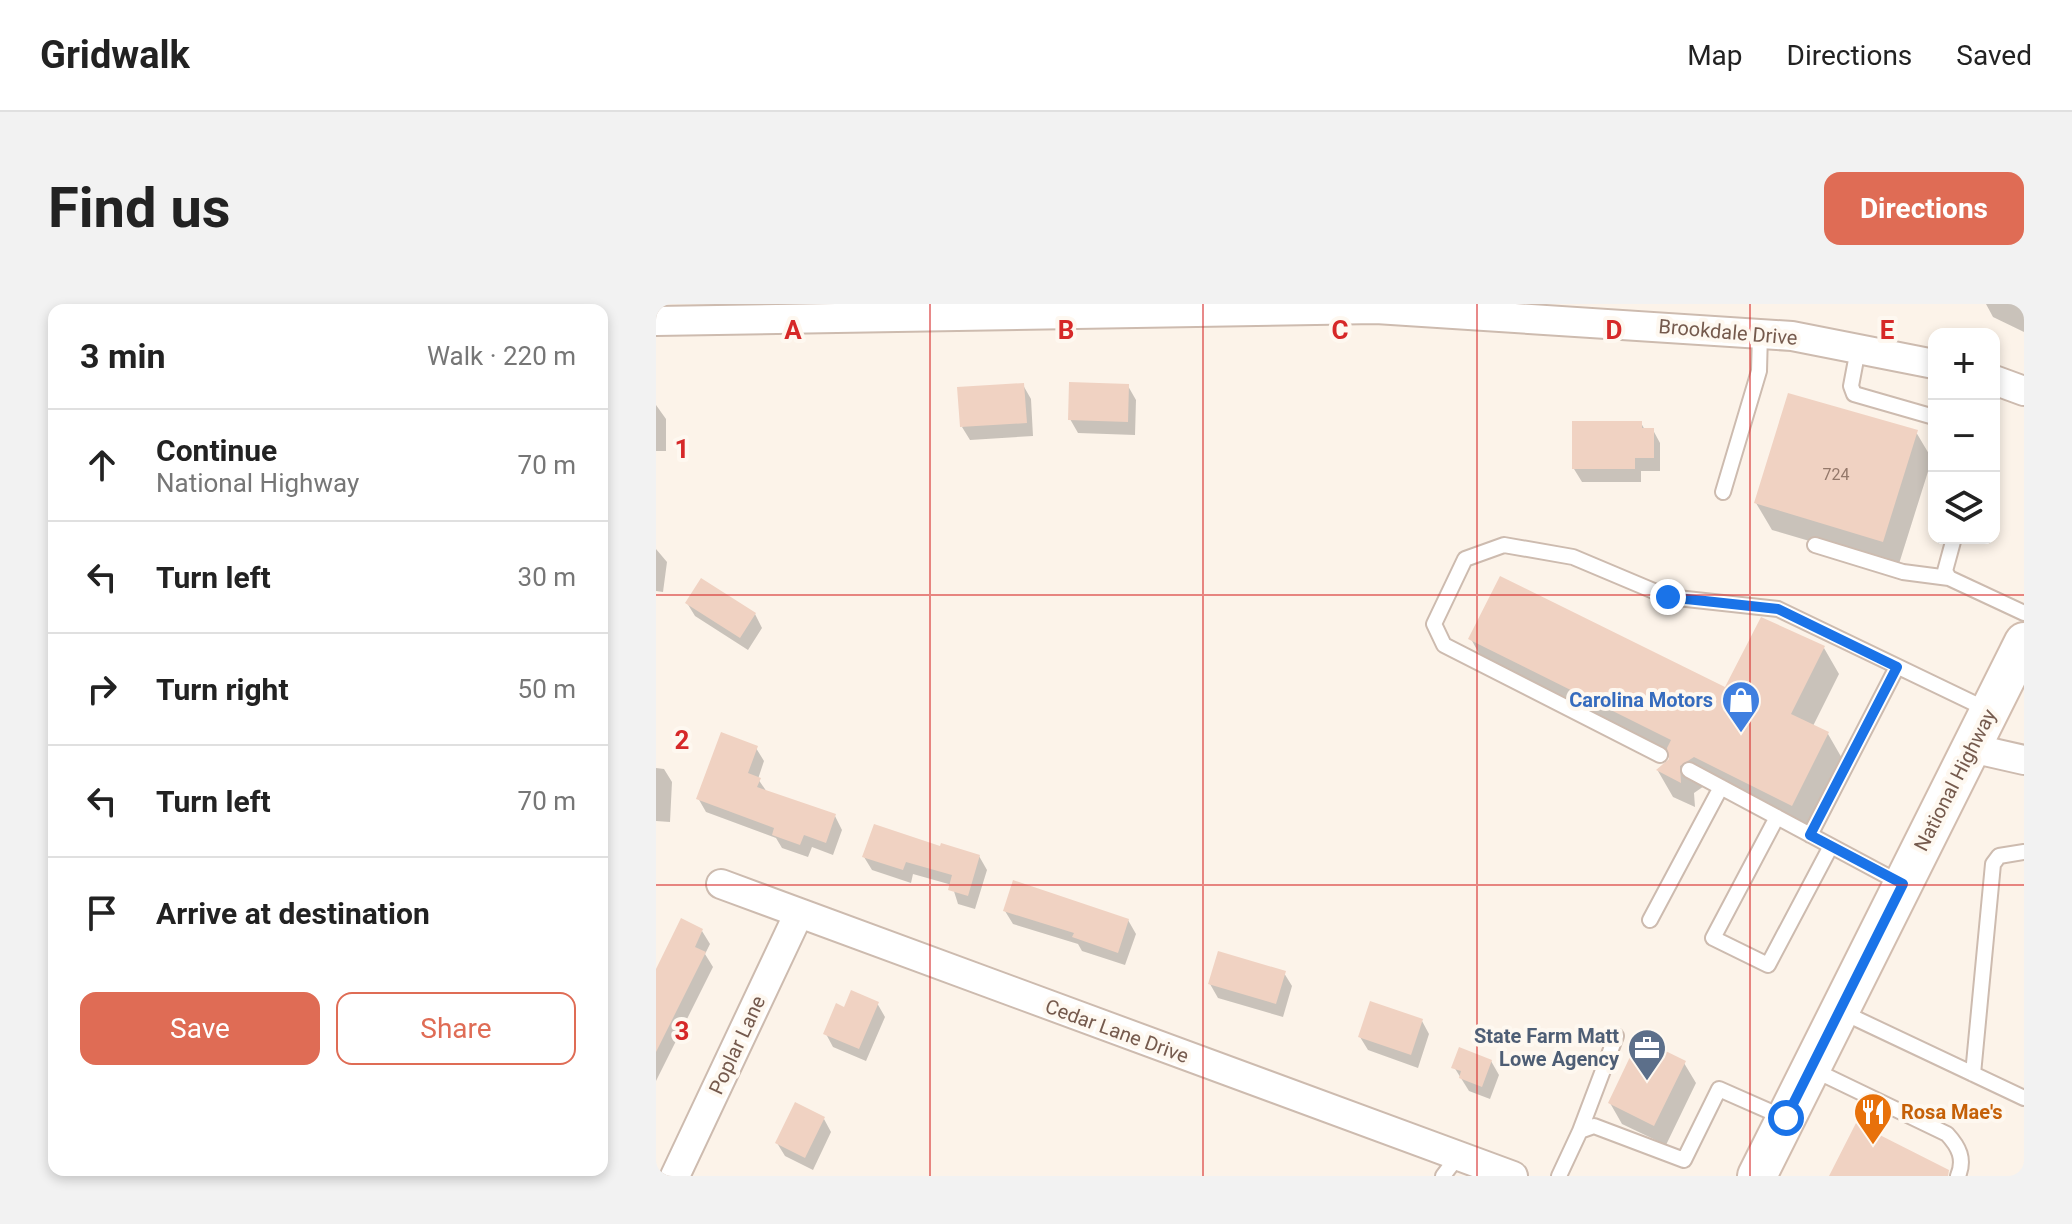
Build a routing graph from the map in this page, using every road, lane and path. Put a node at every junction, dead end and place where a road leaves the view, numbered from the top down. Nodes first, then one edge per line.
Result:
1 (948, 309) edge
2 (656, 321) edge
3 (1760, 333) junction
4 (1858, 349) junction
5 (1928, 363) edge
6 (2000, 382) edge
7 (2024, 391) edge
8 (1928, 415) edge
9 (1723, 492) dead end
10 (1952, 544) edge
11 (1815, 545) dead end
12 (1949, 578) junction
13 (2024, 613) edge
14 (2024, 642) edge
15 (1897, 667) junction
16 (1989, 711) junction
17 (1971, 748) junction
18 (1660, 755) dead end
19 (2024, 760) edge
20 (1689, 770) dead end
21 (1721, 787) junction
22 (1777, 817) junction
23 (1810, 835) junction
24 (1831, 846) junction
25 (2024, 852) edge
26 (721, 884) dead end
27 (1903, 884) junction
28 (799, 913) junction
29 (1650, 920) dead end
30 (1840, 1011) junction
31 (1616, 1036) dead end
32 (1811, 1068) junction
33 (1973, 1074) junction
34 (2024, 1098) edge
35 (1786, 1118) junction
36 (1580, 1131) junction
37 (1450, 1166) edge
38 (675, 1176) edge
39 (1513, 1176) edge
40 (1559, 1176) edge
41 (1757, 1176) edge
42 (1958, 1176) edge

1 - 2 street, Brookdale Drive
1 - 3 street, Brookdale Drive
3 - 4 street, Brookdale Drive
3 - 9 lane
4 - 5 street, Brookdale Drive
4 - 8 lane
6 - 7 street
10 - 12 lane
11 - 12 lane
12 - 13 lane
14 - 16 main road, National Highway
15 - 16 lane
15 - 18 lane
15 - 23 lane
16 - 17 main road, National Highway
17 - 19 street
17 - 27 main road, National Highway
20 - 21 lane
21 - 22 lane
21 - 29 lane
22 - 23 lane
22 - 24 lane
23 - 24 lane
24 - 27 lane
25 - 33 lane
26 - 28 street, Cedar Lane Drive
27 - 30 main road, National Highway
28 - 37 street, Cedar Lane Drive
28 - 38 street, Poplar Lane
30 - 32 main road, National Highway
30 - 33 lane
31 - 36 lane
32 - 35 main road, National Highway
32 - 42 lane
33 - 34 lane
35 - 36 lane
35 - 41 main road, National Highway
36 - 40 lane
37 - 39 street, Cedar Lane Drive

